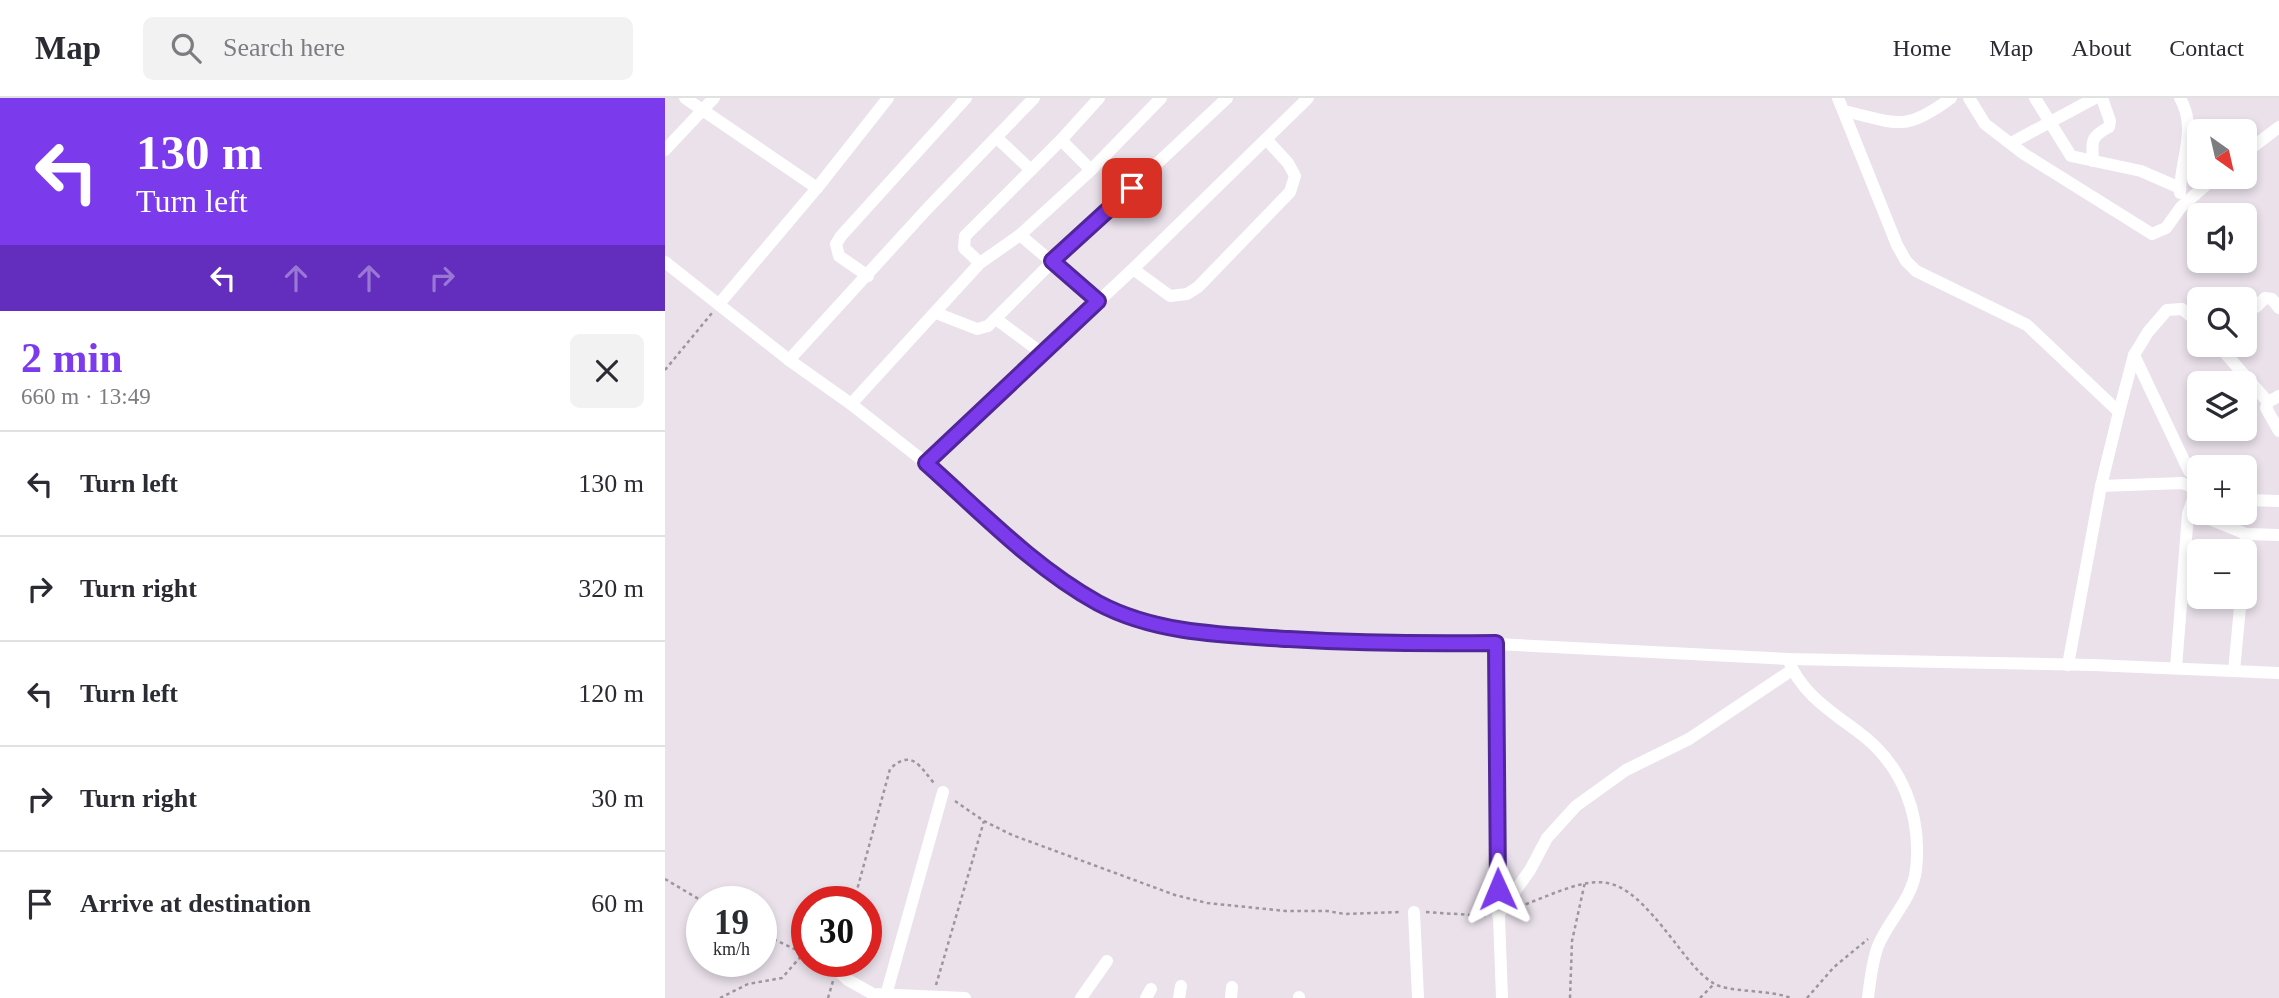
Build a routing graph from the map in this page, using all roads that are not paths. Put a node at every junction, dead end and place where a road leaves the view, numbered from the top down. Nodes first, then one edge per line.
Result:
1 (685, 98) edge
2 (714, 98) edge
3 (888, 98) edge
4 (966, 98) edge
5 (1034, 98) edge
6 (1098, 98) edge
7 (1161, 98) edge
8 (1227, 98) edge
9 (1308, 98) edge
10 (1854, 98) edge
11 (1951, 98) edge
12 (1969, 98) edge
13 (2035, 98) edge
14 (2095, 98) edge
15 (2102, 98) edge
16 (2180, 98) edge
17 (1841, 105) edge
18 (703, 110) junction
19 (2049, 121) junction
20 (2279, 127) edge
21 (997, 138) junction
22 (1266, 139) junction
23 (1062, 140) junction
24 (2011, 143) junction
25 (2257, 144) edge
26 (665, 150) edge
27 (2071, 156) junction
28 (2093, 161) junction
29 (1031, 170) junction
30 (1091, 170) junction
31 (2062, 177) junction
32 (817, 188) junction
33 (2180, 188) junction
34 (2201, 189) edge
35 (2181, 207) junction
36 (1020, 235) junction
37 (1052, 261) junction
38 (665, 262) edge
39 (980, 263) junction
40 (1133, 269) junction
41 (868, 276) junction
42 (1098, 301) junction
43 (719, 304) junction
44 (2257, 306) edge
45 (2279, 308) edge
46 (936, 313) junction
47 (2187, 313) edge
48 (996, 318) junction
49 (1043, 355) junction
50 (2134, 355) junction
51 (2230, 357) edge
52 (789, 360) junction
53 (2274, 399) edge
54 (851, 404) junction
55 (2119, 412) junction
56 (2279, 431) edge
57 (926, 463) junction
58 (2187, 467) edge
59 (2187, 482) edge
60 (2101, 486) junction
61 (2257, 500) edge
62 (2279, 501) edge
63 (2187, 525) edge
64 (2224, 525) edge
65 (2246, 534) junction
66 (2279, 535) edge
67 (2246, 539) edge
68 (2240, 609) edge
69 (1496, 643) junction
70 (1790, 665) junction
71 (2068, 665) junction
72 (2176, 668) junction
73 (2234, 671) junction
74 (2279, 673) edge
75 (943, 792) road end
76 (1414, 912) road end
77 (1498, 915) junction
78 (1107, 961) dead end
79 (847, 977) edge
80 (886, 995) junction
81 (965, 998) edge
82 (1081, 998) edge
83 (1418, 998) edge
84 (1501, 998) edge
85 (1868, 998) edge

1 - 18 street
2 - 18 street
3 - 32 street
4 - 41 street
5 - 21 street
6 - 23 street
7 - 30 street
8 - 37 street
9 - 22 street
10 - 17 street
11 - 17 street
12 - 24 street
13 - 19 street
14 - 19 street
15 - 28 street
16 - 33 street
17 - 55 street
18 - 26 street
18 - 32 street
19 - 24 street
19 - 27 street
20 - 25 street
21 - 29 street
21 - 41 street
22 - 40 street
22 - 40 street
23 - 29 street
23 - 30 street
24 - 31 street
27 - 28 street
27 - 31 street
28 - 33 street
29 - 39 street
30 - 36 street
31 - 35 street
32 - 43 street
33 - 35 street
34 - 35 street
36 - 37 street
36 - 39 street
37 - 42 street
37 - 48 street
38 - 43 street
39 - 46 street
40 - 42 street
41 - 52 street
42 - 49 street
43 - 52 street
44 - 45 street
46 - 48 street
46 - 54 street
47 - 50 street
48 - 49 street
49 - 57 street
50 - 55 street
50 - 58 street
51 - 53 street
52 - 54 street
53 - 56 street
54 - 57 street
55 - 60 street
57 - 69 street
59 - 60 street
60 - 71 street
61 - 62 street
63 - 72 street
64 - 65 street
65 - 66 street
65 - 67 street
68 - 73 street
69 - 70 street
69 - 77 street
70 - 71 street
70 - 77 street
70 - 85 street
71 - 72 street
72 - 73 street
73 - 74 street
75 - 80 street
76 - 83 street
77 - 84 street
78 - 82 street
79 - 80 street
80 - 81 street

